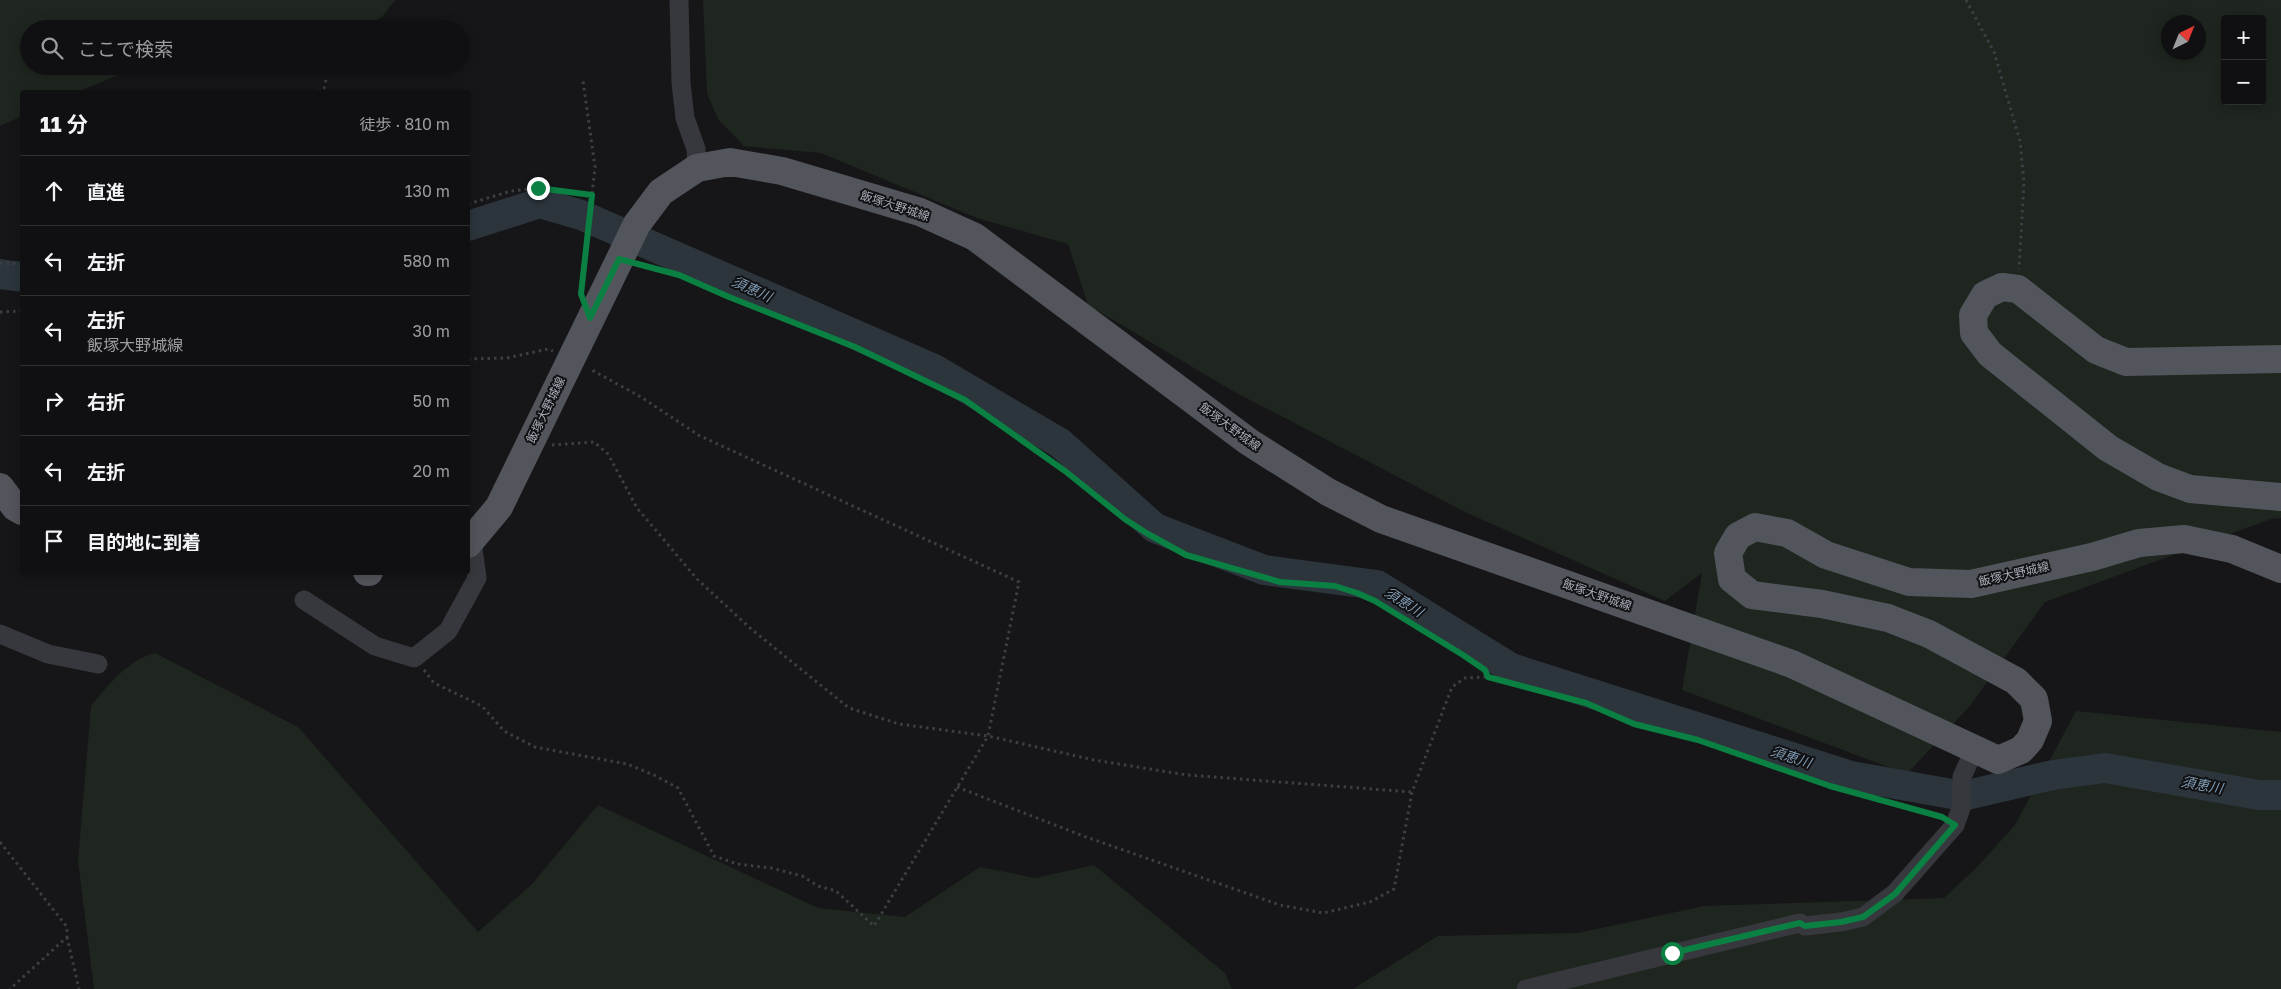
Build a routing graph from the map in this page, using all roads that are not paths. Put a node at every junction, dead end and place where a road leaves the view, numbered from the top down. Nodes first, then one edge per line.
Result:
1 (679, 0) edge
2 (697, 168) junction
3 (2281, 359) edge
4 (0, 487) edge
5 (2281, 497) edge
6 (20, 510) edge
7 (470, 542) edge
8 (2281, 569) edge
9 (304, 600) dead end
10 (0, 634) edge
11 (98, 664) dead end
12 (1974, 750) junction
13 (1526, 989) edge

1 - 2 street
2 - 7 main road, 飯塚大野城線
2 - 12 main road, 飯塚大野城線
3 - 5 main road
4 - 6 main road
7 - 9 street
8 - 12 main road, 飯塚大野城線
10 - 11 street
12 - 13 street

